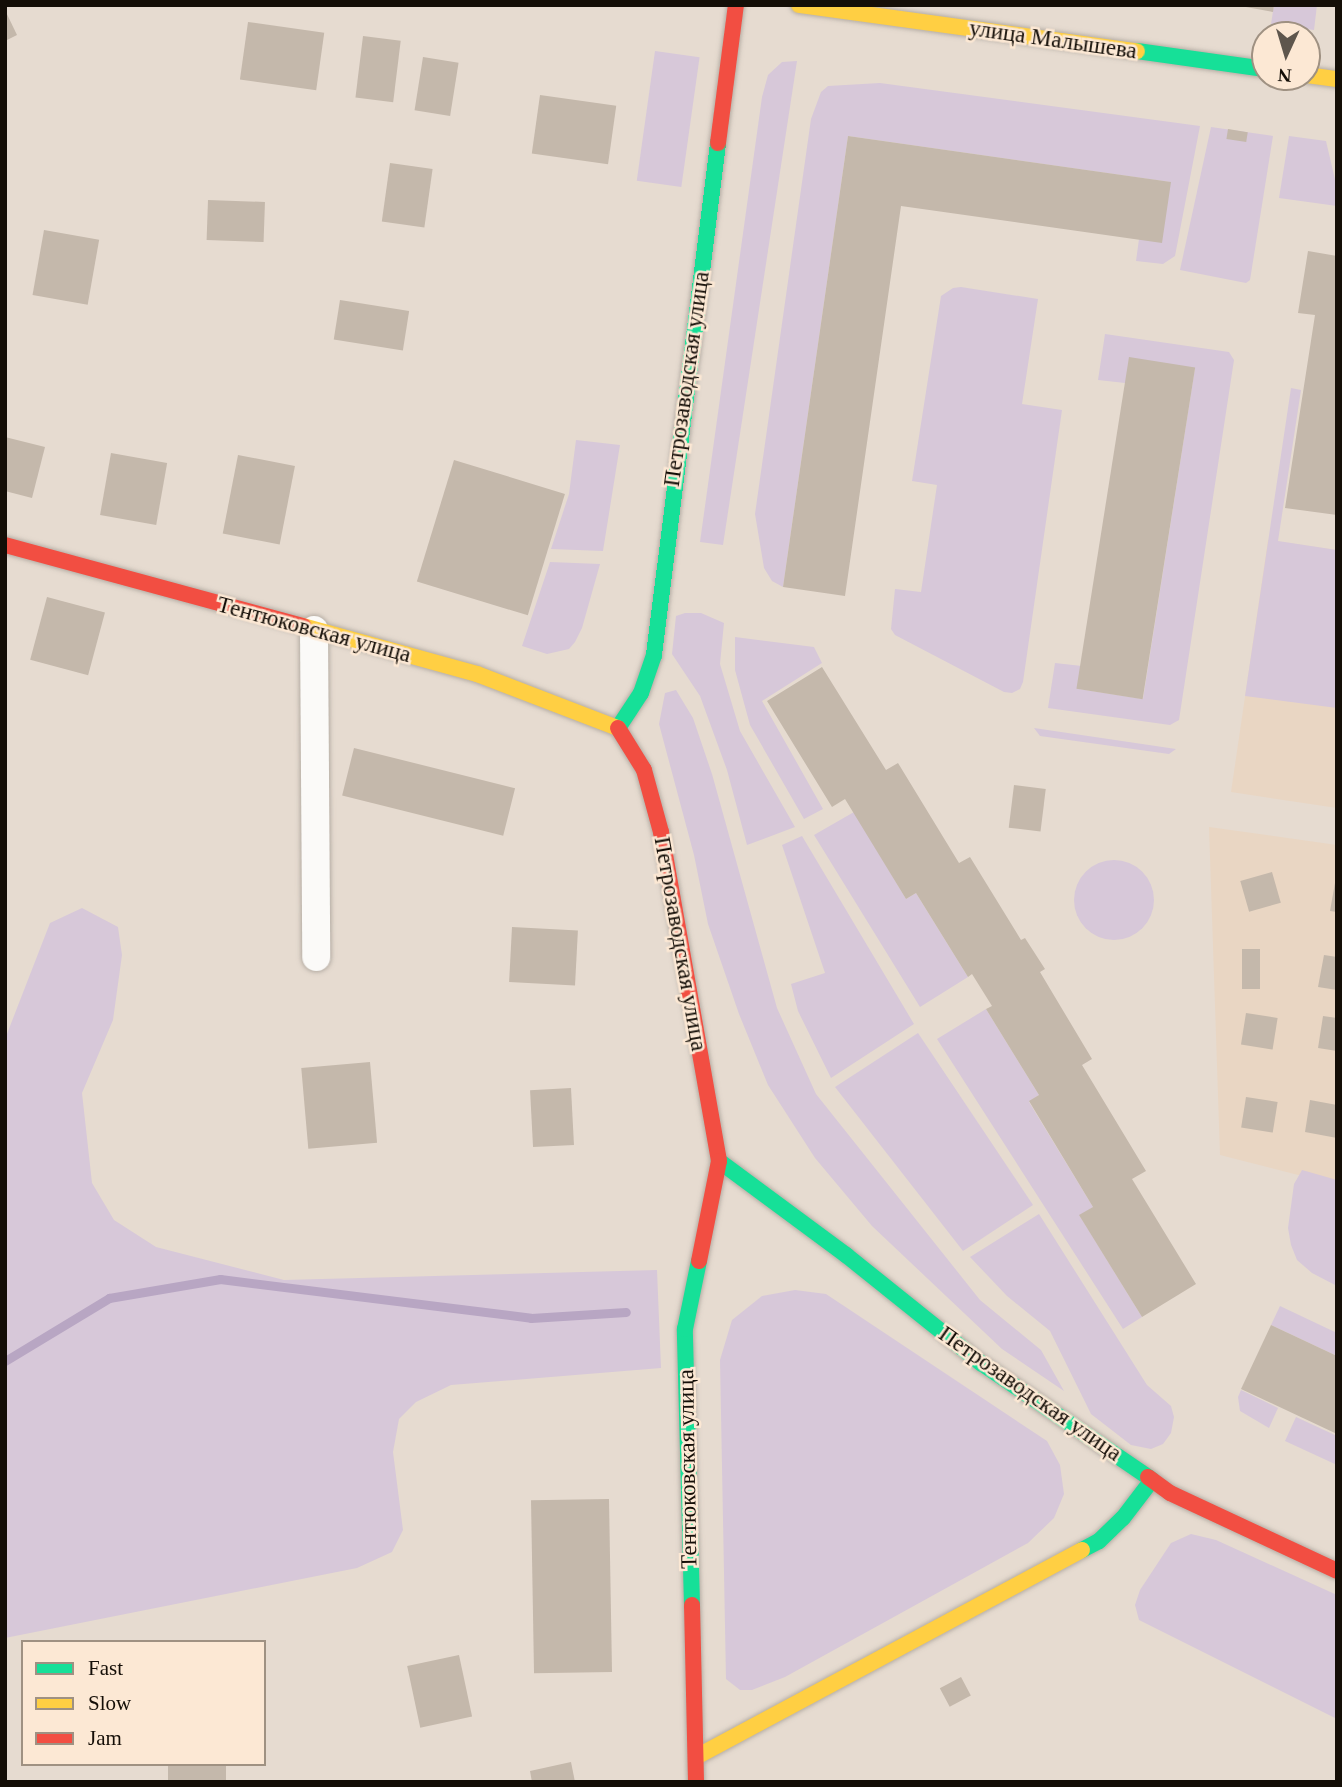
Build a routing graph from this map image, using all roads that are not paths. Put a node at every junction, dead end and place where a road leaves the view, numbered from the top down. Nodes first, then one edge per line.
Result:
1 (736, 5) edge
2 (799, 5) edge
3 (1251, 67) edge
4 (5, 545) edge
5 (314, 630) junction
6 (618, 728) junction
7 (316, 957) dead end
8 (719, 1161) junction
9 (1152, 1480) junction
10 (1337, 1571) edge
11 (696, 1757) junction
12 (696, 1782) edge

1 - 6 street, Петрозаводская улица
2 - 3 street, улица Малышева
4 - 5 street, Тентюковская улица
5 - 6 street, Тентюковская улица
5 - 7 street
6 - 8 street, Петрозаводская улица
8 - 9 street, Петрозаводская улица
8 - 11 street, Тентюковская улица
9 - 10 street, Петрозаводская улица
9 - 11 street
11 - 12 street, Тентюковская улица

